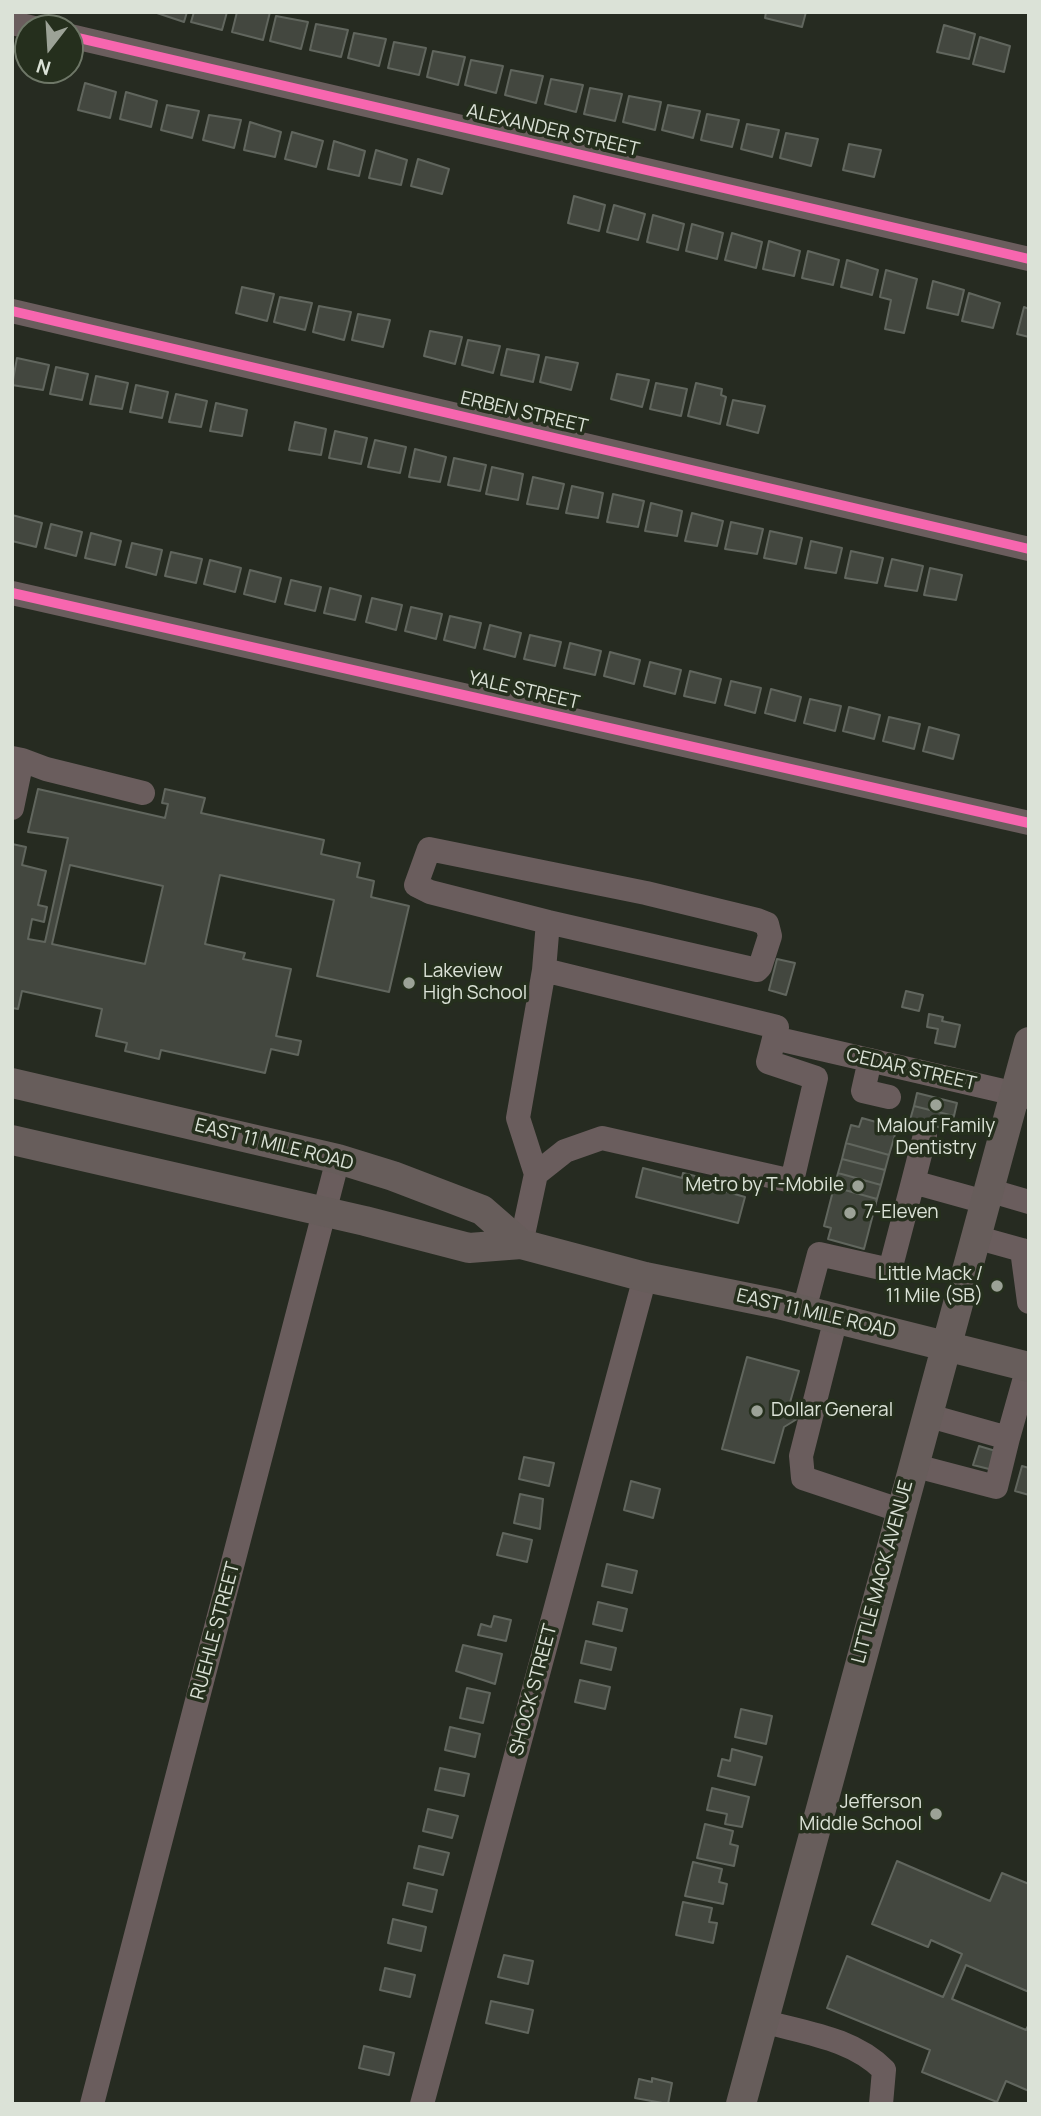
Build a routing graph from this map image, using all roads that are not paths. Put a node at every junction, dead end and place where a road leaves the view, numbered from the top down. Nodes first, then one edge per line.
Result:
1 (84, 39) edge
2 (1029, 259) edge
3 (12, 311) edge
4 (1029, 549) edge
5 (12, 593) edge
6 (17, 759) edge
7 (143, 793) dead end
8 (12, 808) edge
9 (1029, 823) edge
10 (548, 922) junction
11 (544, 970) junction
12 (783, 1041) junction
13 (1029, 1042) edge
14 (870, 1060) junction
15 (18, 1093) edge
16 (1021, 1095) edge
17 (889, 1097) dead end
18 (925, 1135) dead end
19 (12, 1140) edge
20 (338, 1159) junction
21 (536, 1174) junction
22 (913, 1182) junction
23 (986, 1196) junction
24 (1029, 1202) edge
25 (325, 1212) junction
26 (975, 1237) junction
27 (521, 1244) junction
28 (1026, 1260) edge
29 (645, 1277) junction
30 (1029, 1302) edge
31 (804, 1310) junction
32 (836, 1318) junction
33 (946, 1345) junction
34 (1027, 1361) edge
35 (1024, 1404) edge
36 (926, 1415) junction
37 (1008, 1438) junction
38 (912, 1465) junction
39 (899, 1510) junction
40 (762, 2021) junction
41 (92, 2104) edge
42 (422, 2104) edge
43 (741, 2104) edge
44 (881, 2104) edge

1 - 2 street, ALEXANDER STREET
3 - 4 street, ERBEN STREET
5 - 9 street, YALE STREET
6 - 7 street
6 - 8 street
10 - 10 street
10 - 11 street
11 - 12 street
11 - 21 street
12 - 14 street, CEDAR STREET
12 - 21 street
13 - 16 main road, LITTLE MACK AVENUE
14 - 16 street, CEDAR STREET
14 - 17 street
15 - 20 main road, EAST 11 MILE ROAD
16 - 23 main road, LITTLE MACK AVENUE
18 - 22 street
19 - 25 main road, EAST 11 MILE ROAD
20 - 25 street, RUEHLE STREET
20 - 27 main road, EAST 11 MILE ROAD
21 - 27 street
22 - 23 street
22 - 31 street
23 - 24 street
23 - 26 main road, LITTLE MACK AVENUE
25 - 27 main road, EAST 11 MILE ROAD
25 - 41 street, RUEHLE STREET
26 - 28 street
26 - 33 main road, LITTLE MACK AVENUE
27 - 29 main road, EAST 11 MILE ROAD
28 - 30 street
29 - 31 main road, EAST 11 MILE ROAD
29 - 42 street, SHOCK STREET
31 - 32 main road, EAST 11 MILE ROAD
32 - 33 main road, EAST 11 MILE ROAD
32 - 39 street
33 - 34 main road, EAST 11 MILE ROAD
33 - 36 main road, LITTLE MACK AVENUE
34 - 35 street
35 - 37 street
36 - 37 street
36 - 38 main road, LITTLE MACK AVENUE
37 - 38 street
38 - 39 main road, LITTLE MACK AVENUE
39 - 40 main road, LITTLE MACK AVENUE
40 - 43 main road, LITTLE MACK AVENUE
40 - 44 street

